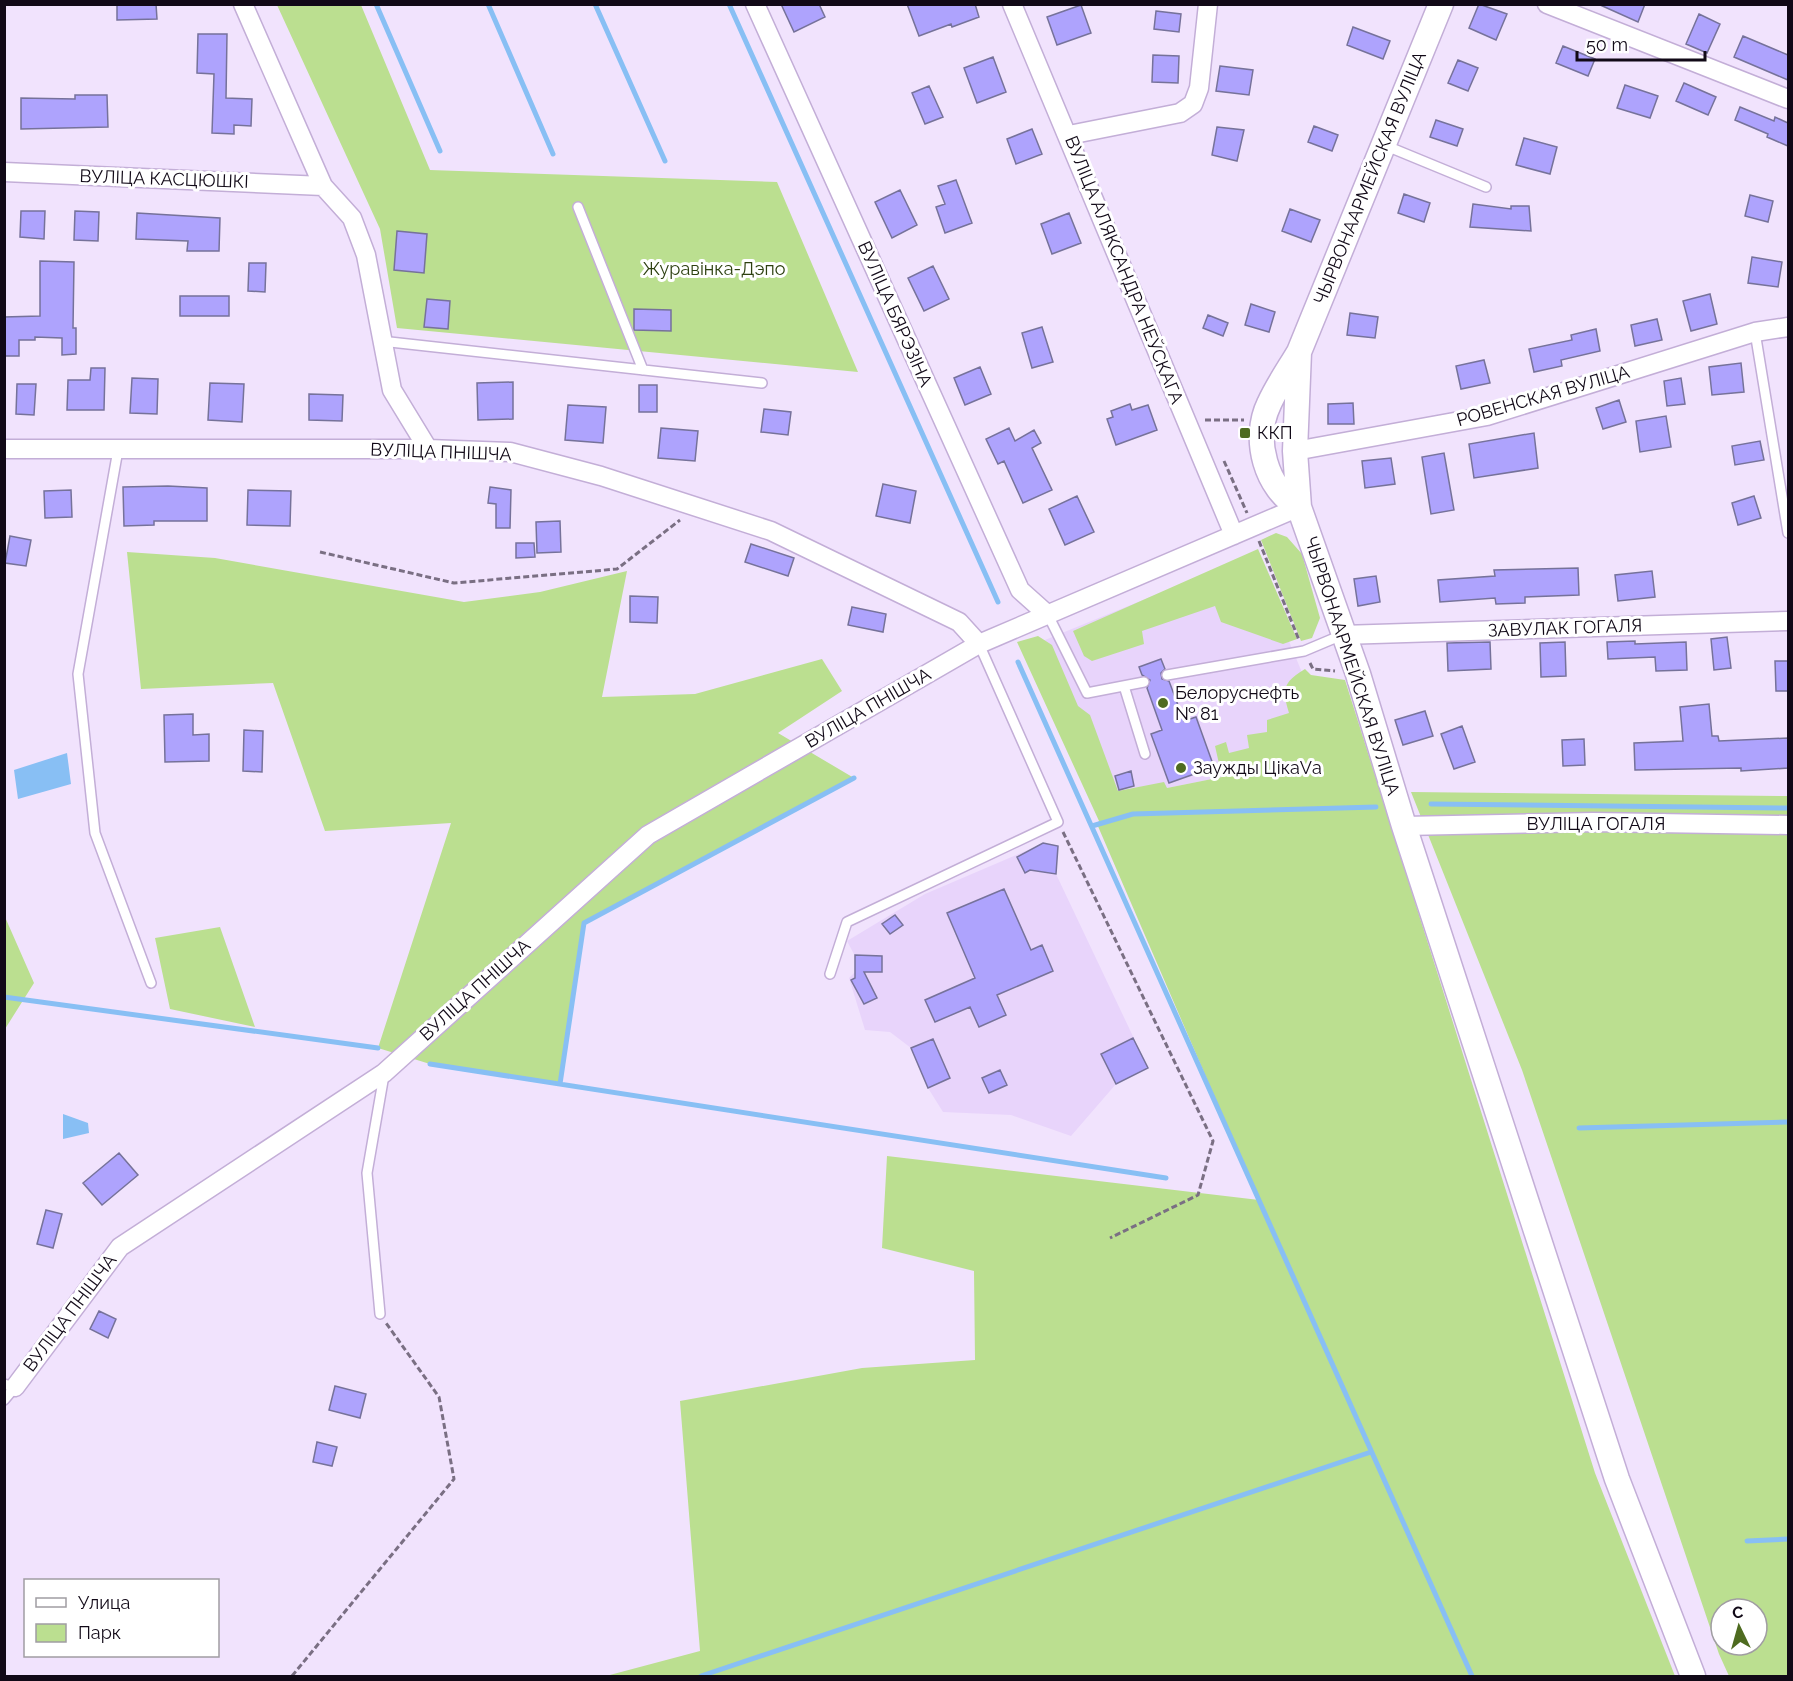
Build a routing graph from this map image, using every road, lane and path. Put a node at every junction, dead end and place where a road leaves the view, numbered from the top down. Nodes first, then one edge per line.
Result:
1 (243, 4) edge
2 (755, 4) edge
3 (1012, 4) edge
4 (1208, 4) edge
5 (1441, 4) edge
6 (1547, 4) edge
7 (1788, 99) edge
8 (1069, 135) junction
9 (1384, 146) junction
10 (4, 172) edge
11 (323, 186) junction
12 (1486, 187) dead end
13 (578, 207) dead end
14 (1788, 327) edge
15 (1755, 332) junction
16 (381, 341) junction
17 (1299, 352) junction
18 (643, 370) junction
19 (762, 383) dead end
20 (1186, 419) junction
21 (1206, 420) junction
22 (1264, 420) junction
23 (1210, 431) dead end
24 (4, 449) edge
25 (428, 449) junction
26 (118, 450) junction
27 (1295, 451) junction
28 (1220, 452) dead end
29 (1299, 507) junction
30 (696, 508) junction
31 (1253, 527) junction
32 (1788, 533) edge
33 (1234, 535) junction
34 (320, 552) dead end
35 (1048, 615) junction
36 (1788, 621) edge
37 (1342, 635) junction
38 (979, 644) junction
39 (1304, 651) junction
40 (1358, 674) junction
41 (1167, 675) dead end
42 (1144, 682) dead end
43 (1124, 686) junction
44 (1145, 754) dead end
45 (1058, 822) junction
46 (1788, 825) edge
47 (1404, 826) junction
48 (830, 974) dead end
49 (151, 983) dead end
50 (384, 1073) junction
51 (1110, 1238) dead end
52 (380, 1314) joint
53 (8, 1390) edge
54 (292, 1677) edge
55 (1693, 1677) edge

1 - 11 street
2 - 35 street, ВУЛІЦА БЯРЭЗІНА
3 - 8 street, ВУЛІЦА АЛЯКСАНДРА НЕЎСКАГА
4 - 8 street
5 - 9 main road, ЧЫРВОНААРМЕЙСКАЯ ВУЛІЦА
6 - 7 street
8 - 20 street, ВУЛІЦА АЛЯКСАНДРА НЕЎСКАГА
9 - 12 lane
9 - 17 main road, ЧЫРВОНААРМЕЙСКАЯ ВУЛІЦА
10 - 11 street, ВУЛІЦА КАСЦЮШКІ
11 - 16 street
13 - 18 lane
14 - 15 street, РОВЕНСКАЯ ВУЛІЦА
15 - 27 street, РОВЕНСКАЯ ВУЛІЦА
15 - 32 lane
16 - 18 lane
16 - 25 street
17 - 22 main road, ЧЫРВОНААРМЕЙСКАЯ ВУЛІЦА
17 - 27 main road, ЧЫРВОНААРМЕЙСКАЯ ВУЛІЦА
18 - 19 lane
20 - 21 path
20 - 33 street, ВУЛІЦА АЛЯКСАНДРА НЕЎСКАГА
21 - 22 path
21 - 23 path
22 - 29 main road, ЧЫРВОНААРМЕЙСКАЯ ВУЛІЦА
24 - 26 street, ВУЛІЦА ПНІШЧА
25 - 26 street, ВУЛІЦА ПНІШЧА
25 - 30 street, ВУЛІЦА ПНІШЧА
26 - 49 lane
27 - 29 main road, ЧЫРВОНААРМЕЙСКАЯ ВУЛІЦА
28 - 31 path
29 - 31 street, ВУЛІЦА ПНІШЧА
29 - 37 main road, ЧЫРВОНААРМЕЙСКАЯ ВУЛІЦА
30 - 34 path
30 - 38 street, ВУЛІЦА ПНІШЧА
31 - 33 street, ВУЛІЦА ПНІШЧА
31 - 39 path
33 - 35 street, ВУЛІЦА ПНІШЧА
35 - 38 street, ВУЛІЦА ПНІШЧА
35 - 43 lane
36 - 37 street, ЗАВУЛАК ГОГАЛЯ
37 - 39 lane
37 - 40 main road, ЧЫРВОНААРМЕЙСКАЯ ВУЛІЦА
38 - 45 lane
38 - 50 street, ВУЛІЦА ПНІШЧА
39 - 40 path
39 - 41 lane
40 - 47 main road, ЧЫРВОНААРМЕЙСКАЯ ВУЛІЦА
42 - 43 lane
43 - 44 lane
45 - 48 lane
45 - 51 path
46 - 47 street, ВУЛІЦА ГОГАЛЯ
47 - 55 main road, ЧЫРВОНААРМЕЙСКАЯ ВУЛІЦА
50 - 52 lane
50 - 53 street, ВУЛІЦА ПНІШЧА
52 - 54 path

